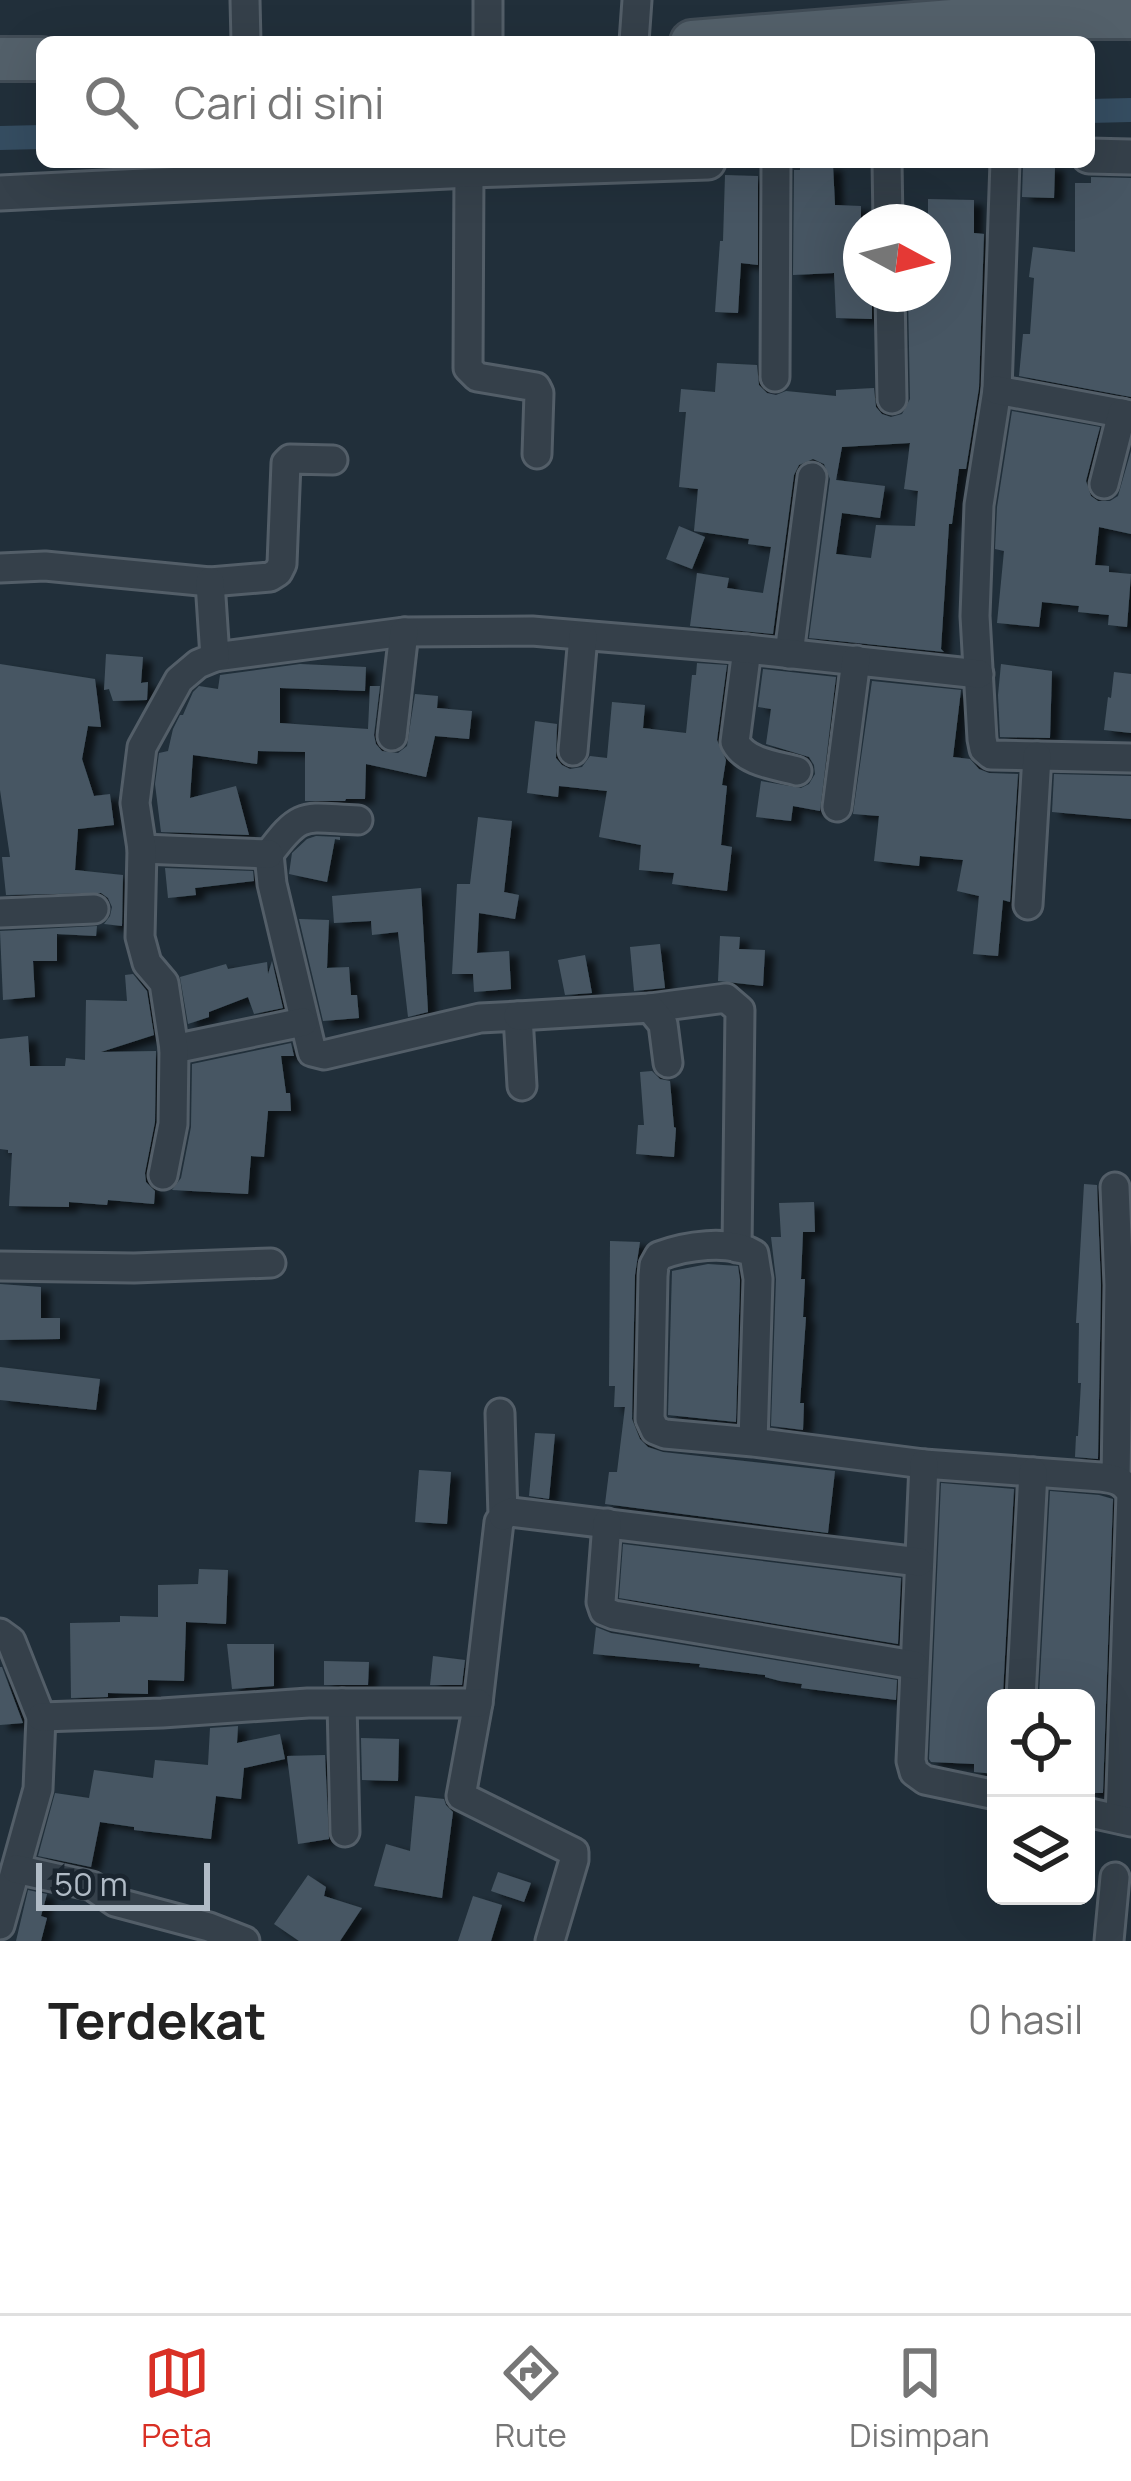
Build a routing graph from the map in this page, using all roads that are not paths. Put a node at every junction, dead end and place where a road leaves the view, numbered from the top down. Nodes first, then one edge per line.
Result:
1 (244, 0) edge
2 (488, 0) edge
3 (637, 0) edge
4 (1074, 8) edge
5 (1131, 17) edge
6 (1002, 25) edge
7 (246, 36) edge
8 (488, 36) edge
9 (634, 36) edge
10 (801, 36) edge
11 (0, 59) edge
12 (36, 59) edge
13 (1095, 156) edge
14 (1131, 157) edge
15 (529, 168) edge
16 (776, 168) edge
17 (887, 168) edge
18 (1004, 168) edge
19 (469, 170) junction
20 (0, 193) edge
21 (888, 204) edge
22 (890, 312) edge
23 (775, 377) dead end
24 (997, 390) junction
25 (892, 399) dead end
26 (1127, 414) edge
27 (537, 454) dead end
28 (333, 460) dead end
29 (812, 477) dead end
30 (1104, 484) dead end
31 (0, 568) edge
32 (210, 582) junction
33 (404, 632) junction
34 (583, 636) junction
35 (747, 649) junction
36 (789, 654) junction
37 (215, 657) junction
38 (856, 660) junction
39 (979, 674) junction
40 (392, 736) dead end
41 (573, 751) dead end
42 (1037, 756) junction
43 (1131, 758) edge
44 (797, 771) dead end
45 (838, 807) dead end
46 (358, 820) dead end
47 (142, 850) junction
48 (269, 854) junction
49 (1028, 905) dead end
50 (94, 910) dead end
51 (0, 913) edge
52 (650, 1008) junction
53 (518, 1016) junction
54 (303, 1022) junction
55 (174, 1049) junction
56 (668, 1063) dead end
57 (522, 1086) dead end
58 (163, 1175) dead end
59 (1115, 1187) dead end
60 (736, 1248) junction
61 (271, 1263) dead end
62 (0, 1266) edge
63 (1125, 1285) edge
64 (1124, 1377) edge
65 (500, 1413) dead end
66 (753, 1442) junction
67 (924, 1464) junction
68 (1121, 1471) edge
69 (1033, 1472) junction
70 (503, 1516) junction
71 (607, 1523) junction
72 (919, 1562) junction
73 (0, 1633) edge
74 (914, 1665) junction
75 (1021, 1689) edge
76 (342, 1703) junction
77 (478, 1703) junction
78 (41, 1718) junction
79 (987, 1793) edge
80 (1095, 1814) edge
81 (1126, 1821) edge
82 (345, 1832) dead end
83 (16, 1868) junction
84 (1115, 1877) dead end
85 (0, 1925) edge
86 (208, 1934) edge
87 (245, 1941) edge
88 (550, 1941) edge
89 (1108, 1941) edge

1 - 7 street
2 - 8 street
3 - 9 street
4 - 5 main road
4 - 6 main road
6 - 10 main road
11 - 12 main road
13 - 14 street
15 - 19 street
16 - 23 street
17 - 21 street
18 - 24 street
19 - 20 street
19 - 27 street
22 - 25 street
24 - 26 street
24 - 39 street
26 - 30 street
28 - 32 street
29 - 36 street
31 - 32 street
32 - 37 street
33 - 34 street
33 - 37 street
33 - 40 street
34 - 35 street
34 - 41 street
35 - 36 street
35 - 44 street
36 - 38 street
37 - 47 street
38 - 39 street
38 - 45 street
39 - 42 street
42 - 43 street
42 - 49 street
46 - 48 street
47 - 48 street
47 - 55 street
48 - 54 street
50 - 51 street
52 - 53 street
52 - 56 street
52 - 60 street
53 - 54 street
53 - 57 street
54 - 55 street
55 - 58 street
59 - 63 street
60 - 66 street
60 - 66 street
61 - 62 street
63 - 64 street
64 - 68 street
65 - 70 street
66 - 67 street
67 - 69 street
67 - 72 street
68 - 69 street
68 - 81 street
69 - 75 street
70 - 71 street
70 - 77 street
71 - 72 street
71 - 74 street
72 - 74 street
73 - 78 street
74 - 79 street
76 - 77 street
76 - 78 street
76 - 82 street
77 - 88 street
78 - 83 street
80 - 81 street
83 - 85 street
83 - 86 street
84 - 89 street
86 - 87 street

